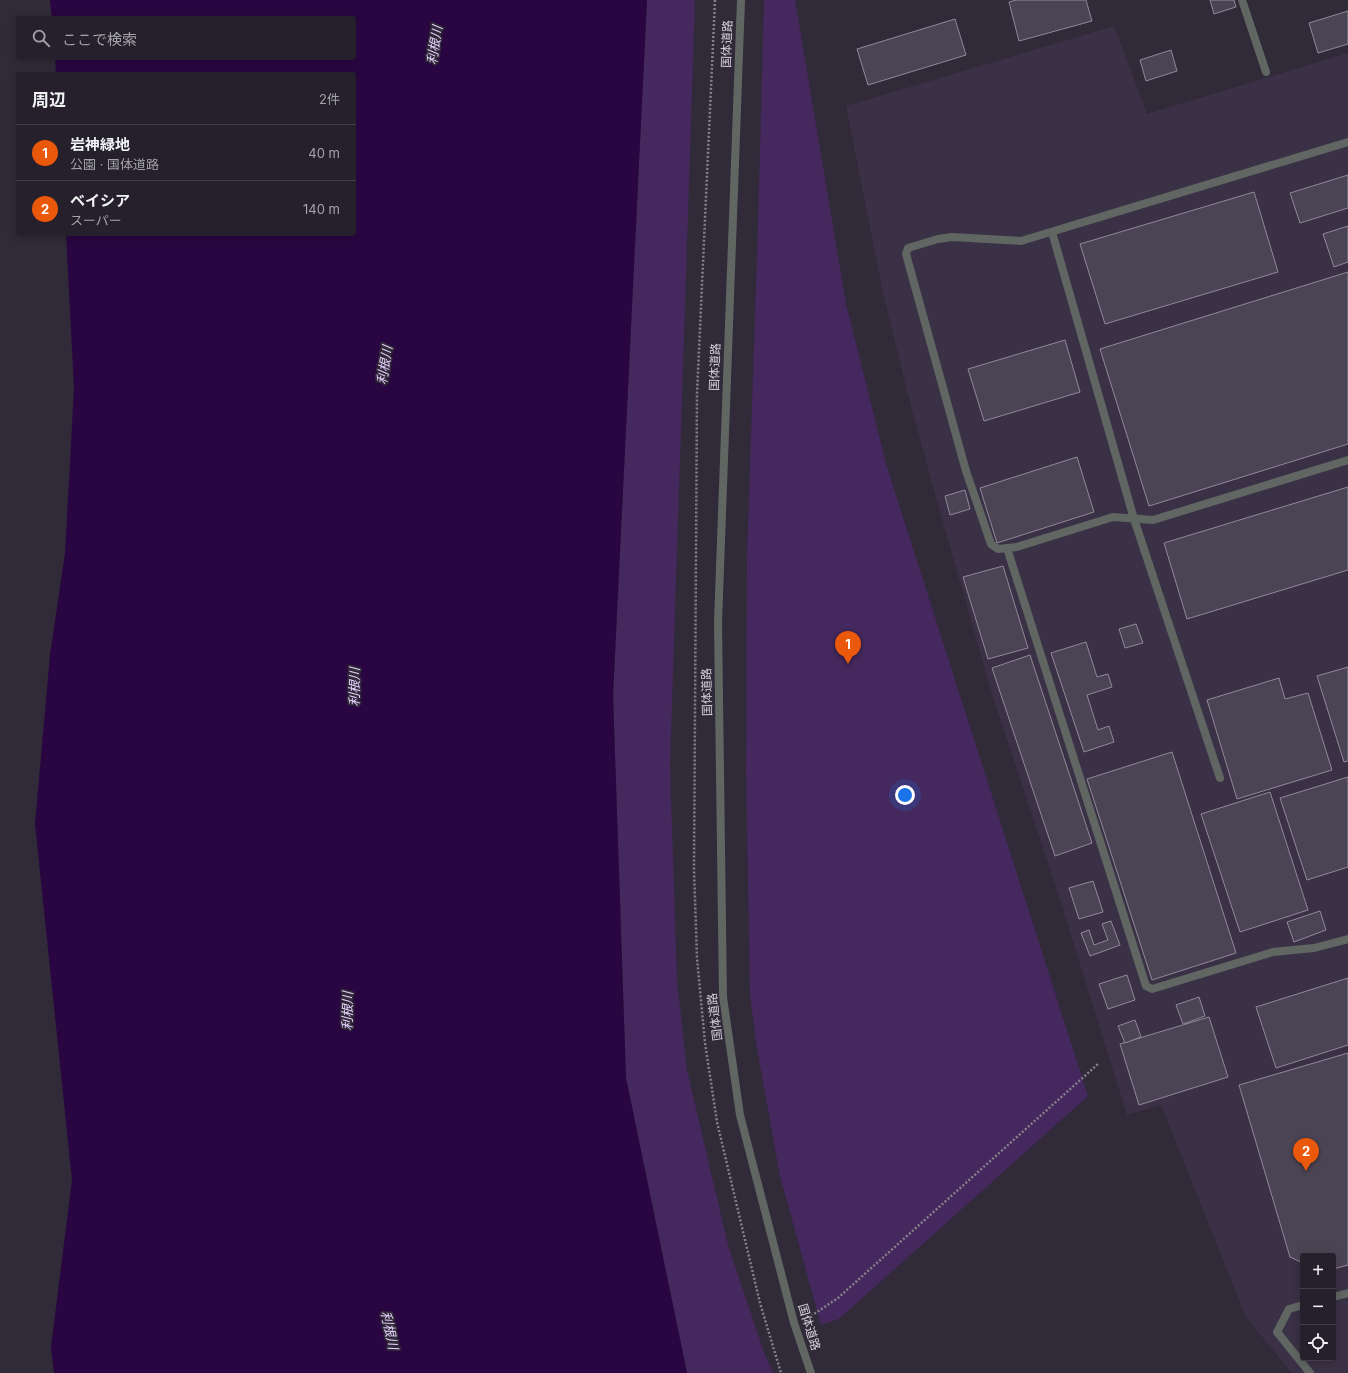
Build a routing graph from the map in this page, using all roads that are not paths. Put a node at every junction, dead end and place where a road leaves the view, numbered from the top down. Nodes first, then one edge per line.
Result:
1 (741, 0) edge
2 (1242, 0) edge
3 (1266, 72) dead end
4 (1348, 142) edge
5 (1052, 232) junction
6 (1348, 460) edge
7 (1134, 519) junction
8 (1008, 548) junction
9 (1220, 778) dead end
10 (1348, 938) edge
11 (1348, 1293) edge
12 (1336, 1296) edge
13 (1300, 1307) edge
14 (811, 1373) edge
15 (1310, 1373) edge

1 - 14 street, 国体道路
2 - 3 street
4 - 5 street
5 - 7 street
5 - 8 street
6 - 7 street
7 - 8 street
7 - 9 street
8 - 10 street
11 - 12 street
13 - 15 street

